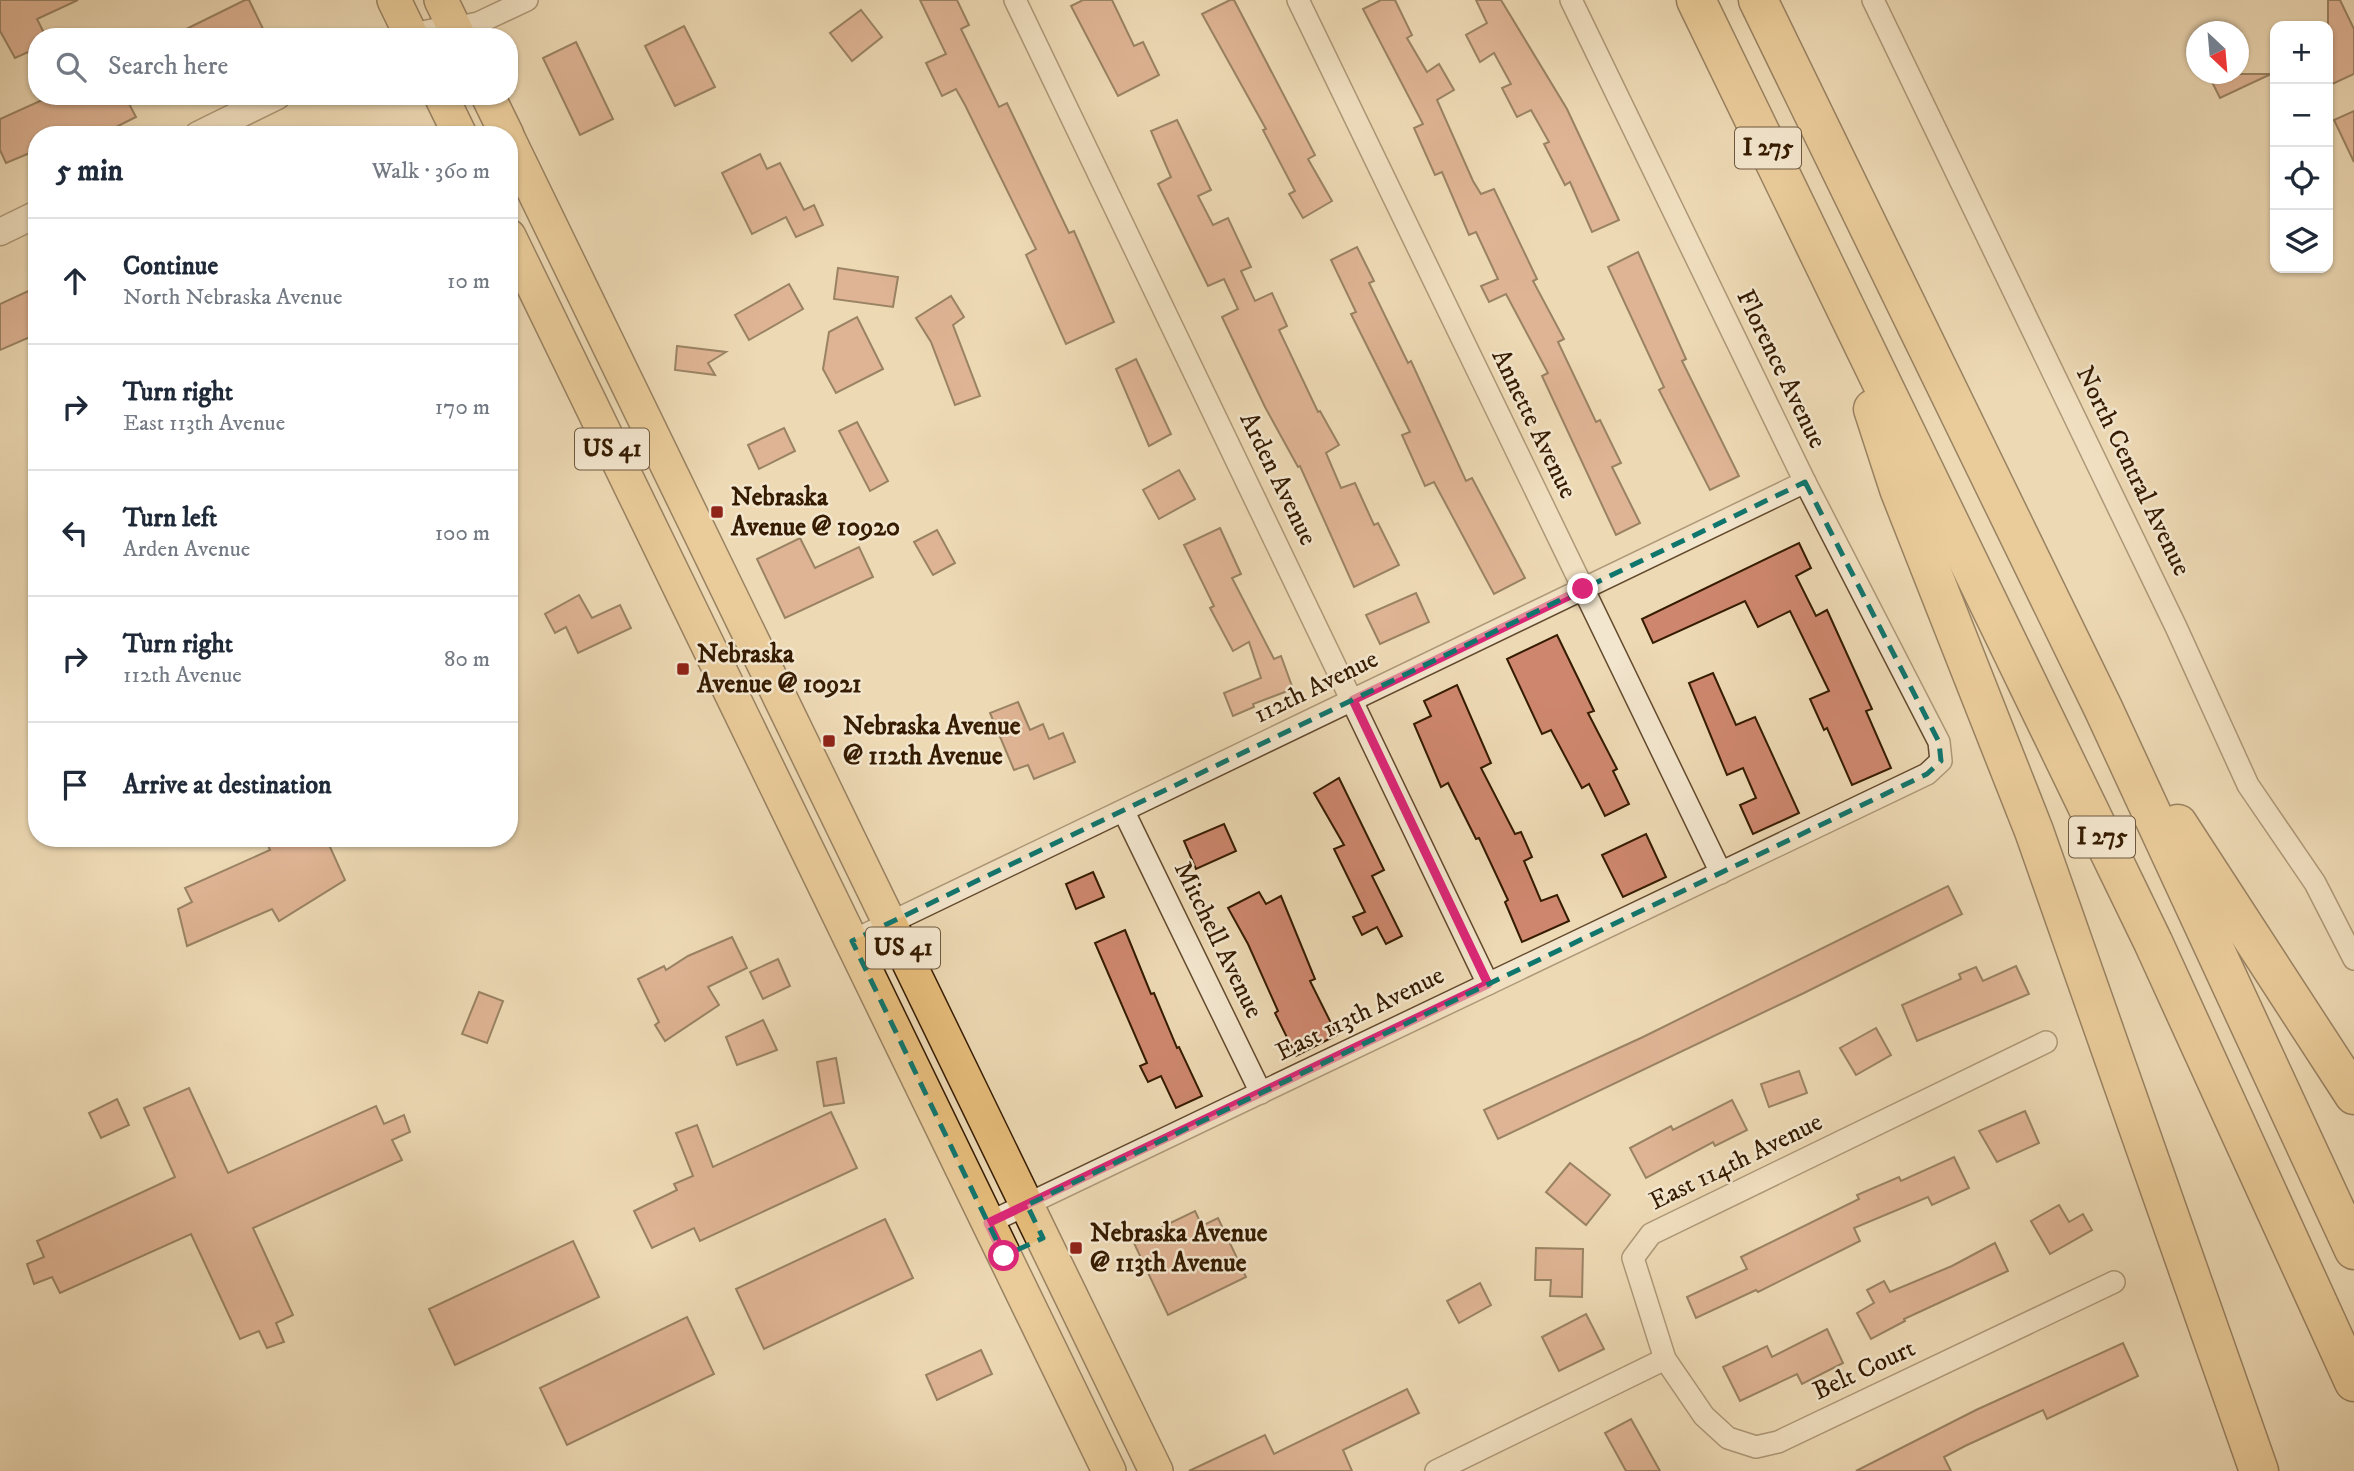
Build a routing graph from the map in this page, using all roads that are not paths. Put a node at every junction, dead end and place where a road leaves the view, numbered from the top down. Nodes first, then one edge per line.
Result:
1 (394, 0) edge
2 (527, 0) edge
3 (1015, 0) edge
4 (1298, 0) edge
5 (1571, 0) edge
6 (1696, 0) edge
7 (1758, 0) edge
8 (1873, 0) edge
9 (451, 21) edge
10 (408, 28) edge
11 (434, 28) edge
12 (258, 105) edge
13 (445, 105) edge
14 (492, 105) edge
15 (216, 126) edge
16 (456, 126) edge
17 (503, 126) edge
18 (518, 158) edge
19 (28, 218) edge
20 (0, 232) edge
21 (518, 255) edge
22 (1840, 296) junction
23 (612, 350) junction
24 (573, 369) junction
25 (1805, 482) junction
26 (1583, 589) junction
27 (1353, 700) junction
28 (2103, 708) junction
29 (1941, 761) joint
30 (1124, 812) junction
31 (1721, 873) junction
32 (891, 922) junction
33 (852, 941) junction
34 (2354, 959) edge
35 (1488, 984) junction
36 (2046, 1042) dead end
37 (1261, 1093) junction
38 (2354, 1096) edge
39 (1027, 1205) junction
40 (988, 1223) junction
41 (1043, 1238) junction
42 (2354, 1250) edge
43 (1004, 1256) junction
44 (2114, 1282) dead end
45 (1665, 1359) junction
46 (2354, 1382) edge
47 (1109, 1471) edge
48 (1156, 1471) edge
49 (1436, 1471) edge
50 (2259, 1471) edge

1 - 10 main road
2 - 9 street
3 - 27 street, Arden Avenue
4 - 26 street, Annette Avenue
5 - 25 street, Florence Avenue
6 - 22 highway, I 275
7 - 28 highway, I 275
8 - 34 street, North Central Avenue
9 - 11 street
12 - 15 street
13 - 16 main road
14 - 17 main road
18 - 23 main road, US 41
19 - 20 street
21 - 24 main road, US 41
22 - 46 highway, I 275
22 - 50 highway
23 - 24 main road
23 - 32 main road, US 41
24 - 33 main road, US 41
25 - 26 street, 112th Avenue
25 - 29 street, Florence Avenue
26 - 27 street, 112th Avenue
26 - 31 street, Annette Avenue
27 - 30 street, 112th Avenue
27 - 35 street, Arden Avenue
28 - 38 highway
28 - 42 highway, I 275
29 - 31 street, East 113th Avenue
30 - 32 street, 112th Avenue
30 - 37 street, Mitchell Avenue
31 - 35 street, East 113th Avenue
32 - 33 street, 112th Avenue
32 - 39 main road, US 41
33 - 40 main road, US 41
35 - 37 street, East 113th Avenue
36 - 45 street, East 114th Avenue
37 - 39 street, East 113th Avenue
39 - 40 street, East 113th Avenue
39 - 41 main road, US 41
40 - 43 main road, US 41
41 - 43 main road
41 - 48 main road, US 41
43 - 47 main road, US 41
44 - 45 street, Belt Court
45 - 49 street

